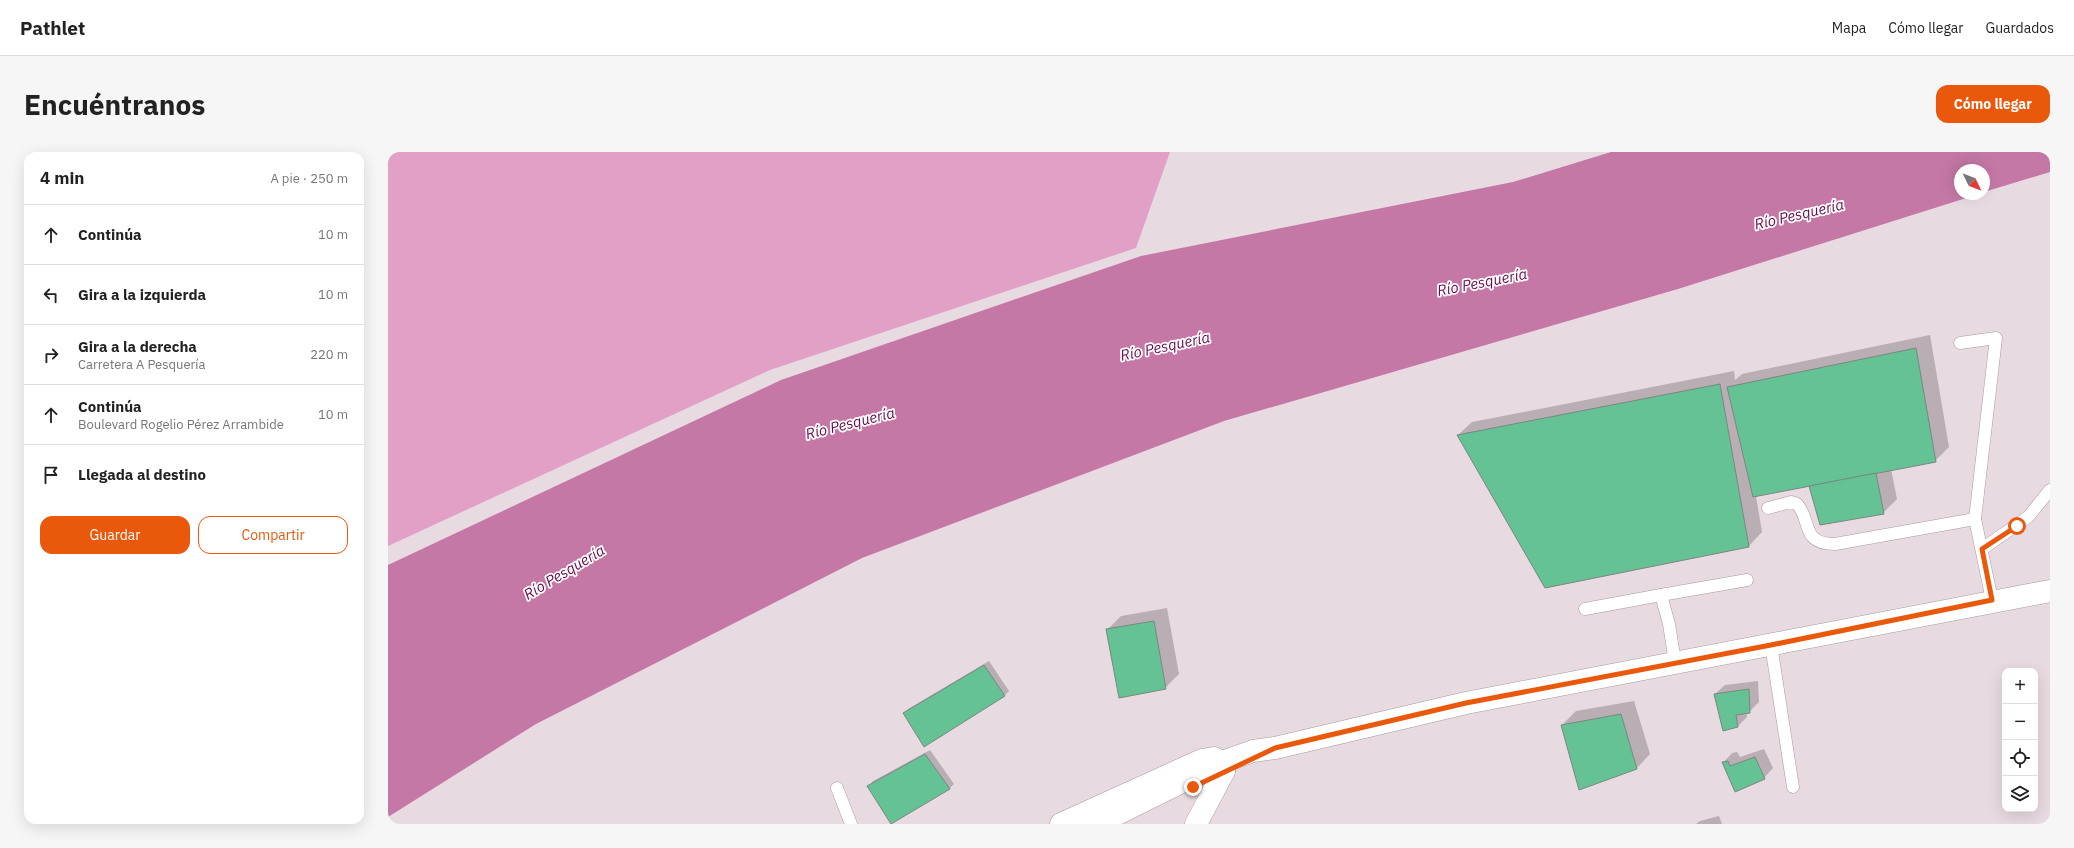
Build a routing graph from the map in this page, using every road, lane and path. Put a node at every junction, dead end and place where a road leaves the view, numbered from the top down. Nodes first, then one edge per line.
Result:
1 (1960, 343) dead end
2 (2050, 490) edge
3 (1768, 508) dead end
4 (1975, 519) junction
5 (1982, 549) junction
6 (1747, 580) dead end
7 (2050, 590) edge
8 (1661, 595) junction
9 (1992, 600) junction
10 (1585, 609) dead end
11 (1771, 645) junction
12 (1675, 662) junction
13 (1223, 767) junction
14 (1793, 787) dead end
15 (837, 788) dead end
16 (851, 824) edge
17 (1061, 824) edge
18 (1097, 824) edge
19 (1121, 824) edge
20 (1196, 824) edge

1 - 4 lane
2 - 5 lane
3 - 4 lane
4 - 5 lane
5 - 9 lane
6 - 8 lane
7 - 9 main road
8 - 10 lane
8 - 12 lane
9 - 11 main road
11 - 12 main road
11 - 14 lane
12 - 13 main road
13 - 17 main road
13 - 18 main road
13 - 19 main road
13 - 20 main road
15 - 16 lane

